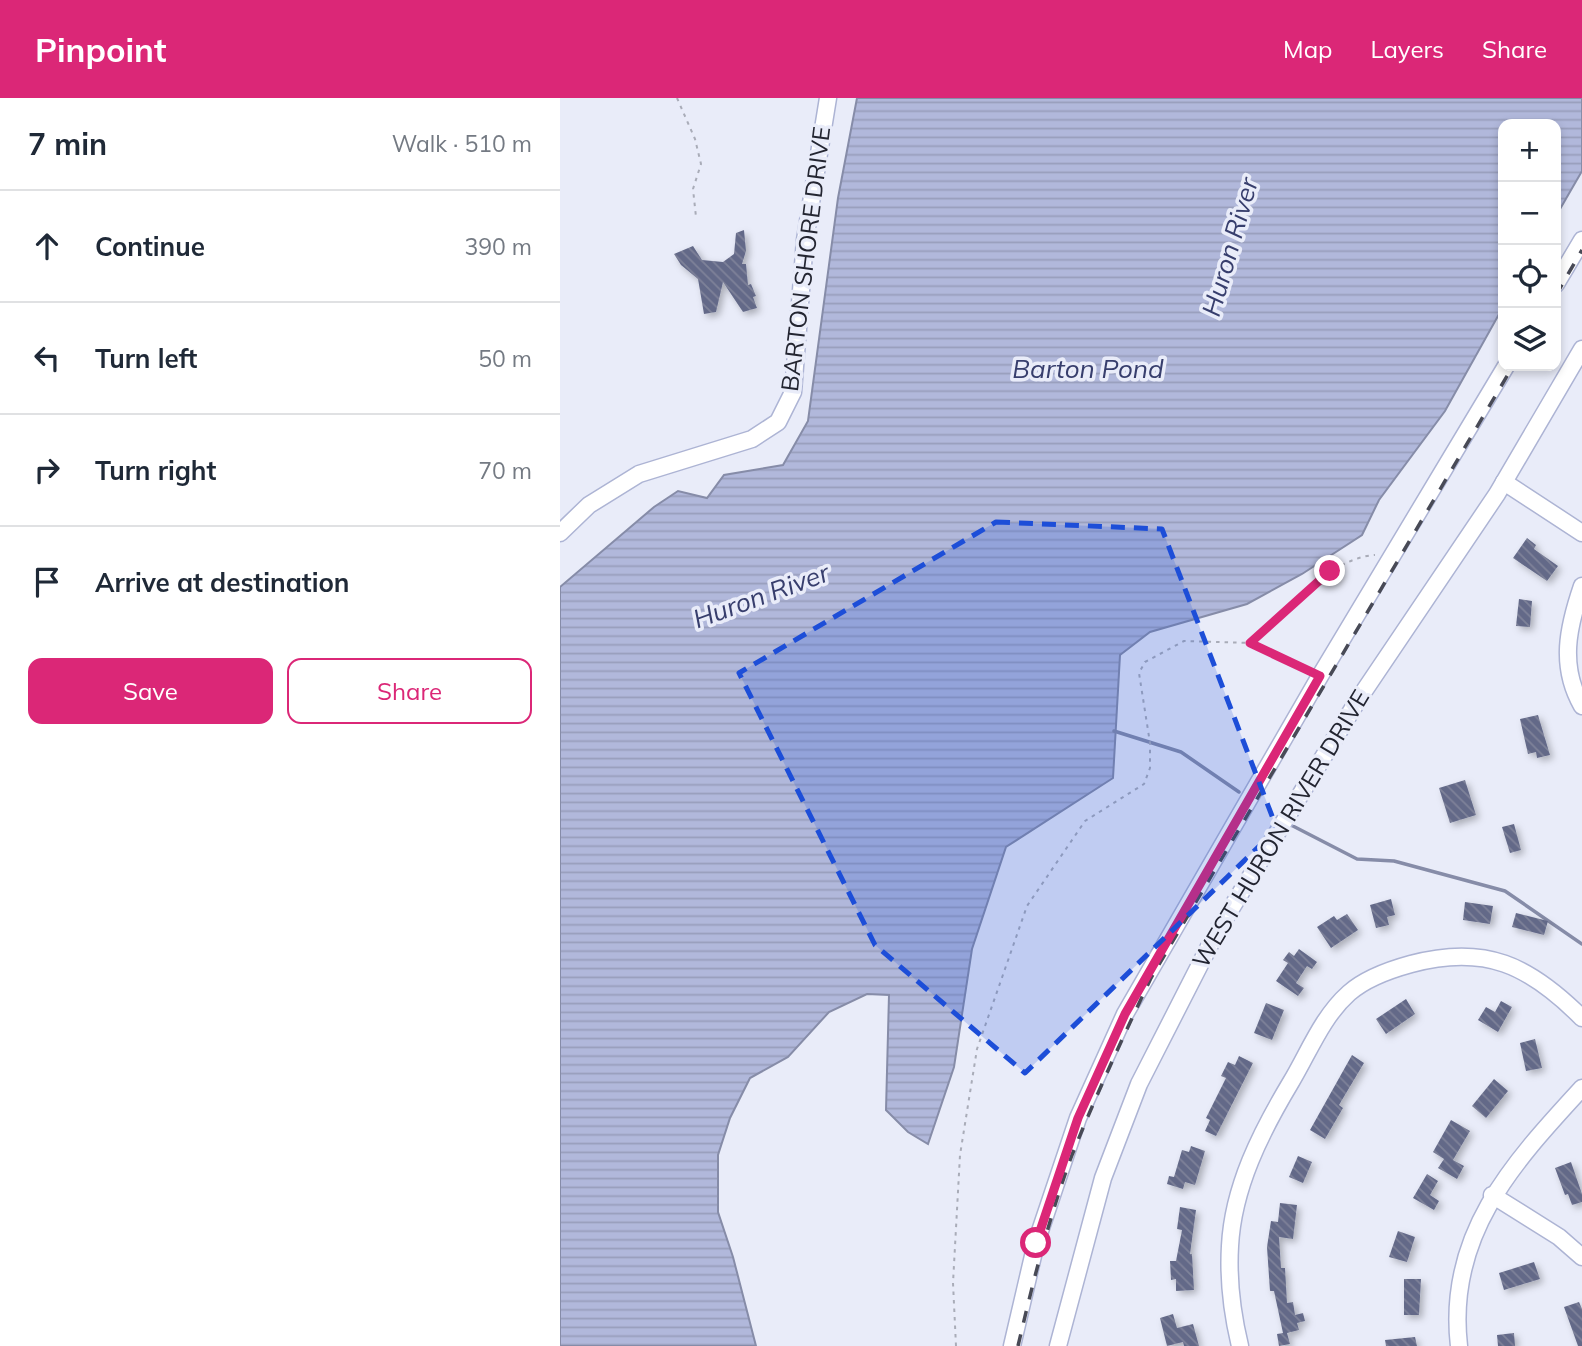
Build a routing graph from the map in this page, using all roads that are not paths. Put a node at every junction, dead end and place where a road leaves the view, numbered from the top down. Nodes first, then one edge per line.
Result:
1 (828, 98) edge
2 (1582, 240) edge
3 (1561, 276) edge
4 (1582, 349) edge
5 (1503, 371) edge
6 (1504, 482) junction
7 (1582, 533) edge
8 (560, 534) edge
9 (1582, 586) edge
10 (1582, 706) edge
11 (1582, 1018) edge
12 (1582, 1088) edge
13 (1492, 1195) junction
14 (1582, 1257) edge
15 (1012, 1346) edge
16 (1058, 1346) edge
17 (1240, 1346) edge
18 (1459, 1346) edge

1 - 8 street, BARTON SHORE DRIVE
2 - 3 street
4 - 6 street, WEST HURON RIVER DRIVE
5 - 15 street
6 - 7 street
6 - 16 street, WEST HURON RIVER DRIVE
9 - 10 street
11 - 17 street
12 - 13 street
13 - 14 street
13 - 18 street

